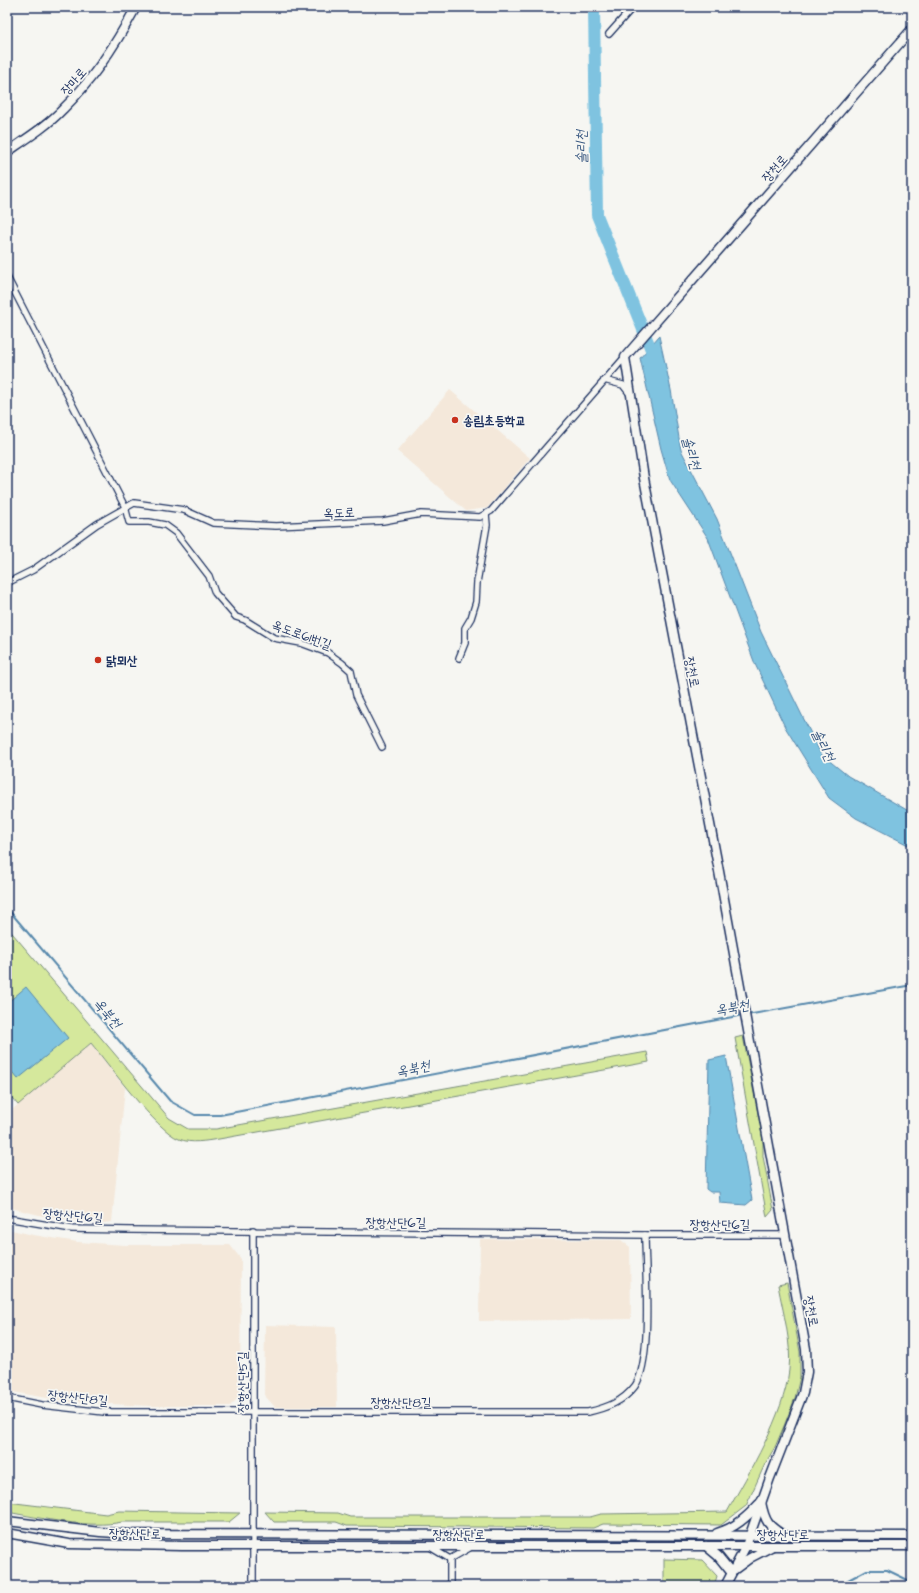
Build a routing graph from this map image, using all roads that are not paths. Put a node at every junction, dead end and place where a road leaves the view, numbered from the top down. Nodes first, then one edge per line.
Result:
1 (136, 7) edge
2 (633, 7) edge
3 (912, 29) edge
4 (609, 34) dead end
5 (7, 152) edge
6 (7, 277) edge
7 (625, 357) junction
8 (604, 380) junction
9 (631, 394) junction
10 (126, 507) junction
11 (486, 514) junction
12 (7, 583) edge
13 (458, 658) dead end
14 (382, 747) dead end
15 (7, 1218) edge
16 (253, 1230) junction
17 (645, 1235) junction
18 (786, 1235) junction
19 (7, 1398) edge
20 (253, 1413) junction
21 (761, 1502) junction
22 (7, 1521) edge
23 (7, 1533) edge
24 (253, 1534) junction
25 (710, 1536) junction
26 (749, 1536) junction
27 (786, 1536) junction
28 (912, 1536) edge
29 (253, 1546) junction
30 (427, 1546) junction
31 (473, 1546) junction
32 (706, 1546) junction
33 (746, 1546) junction
34 (772, 1546) junction
35 (912, 1546) edge
36 (450, 1559) junction
37 (731, 1572) junction
38 (253, 1586) edge
39 (450, 1586) edge
40 (725, 1586) edge

1 - 5 street, 장마로
2 - 4 street
3 - 7 street, 장천로
6 - 10 street
7 - 8 street
7 - 9 street, 장천로
8 - 9 street
8 - 11 street
9 - 18 street, 장천로
10 - 11 street, 옥도로
10 - 12 street, 옥도로
10 - 14 street, 옥도로61번길
11 - 13 street
15 - 16 street, 장항산단6길
16 - 17 street, 장항산단6길
16 - 20 street, 장항산단5길
17 - 18 street, 장항산단6길
17 - 20 street, 장항산단8길
18 - 21 street, 장천로
19 - 20 street, 장항산단8길
20 - 24 street, 장항산단5길
21 - 25 street
21 - 26 street, 장천로
21 - 27 street
22 - 24 street, 장항산단로
23 - 29 street, 장항산단로
24 - 25 street, 장항산단로
24 - 29 street, 장항산단5길
25 - 26 street, 장항산단로
26 - 27 street, 장항산단로
26 - 33 street, 장천로
27 - 28 street, 장항산단로
29 - 30 street, 장항산단로
29 - 38 street, 장항산단5길
30 - 31 street, 장항산단로
30 - 36 street
31 - 32 street, 장항산단로
31 - 36 street
32 - 33 street, 장항산단로
32 - 37 street
33 - 34 street, 장항산단로
33 - 37 street, 장천로
34 - 35 street, 장항산단로
34 - 37 street
36 - 39 street
37 - 40 street, 장천로

